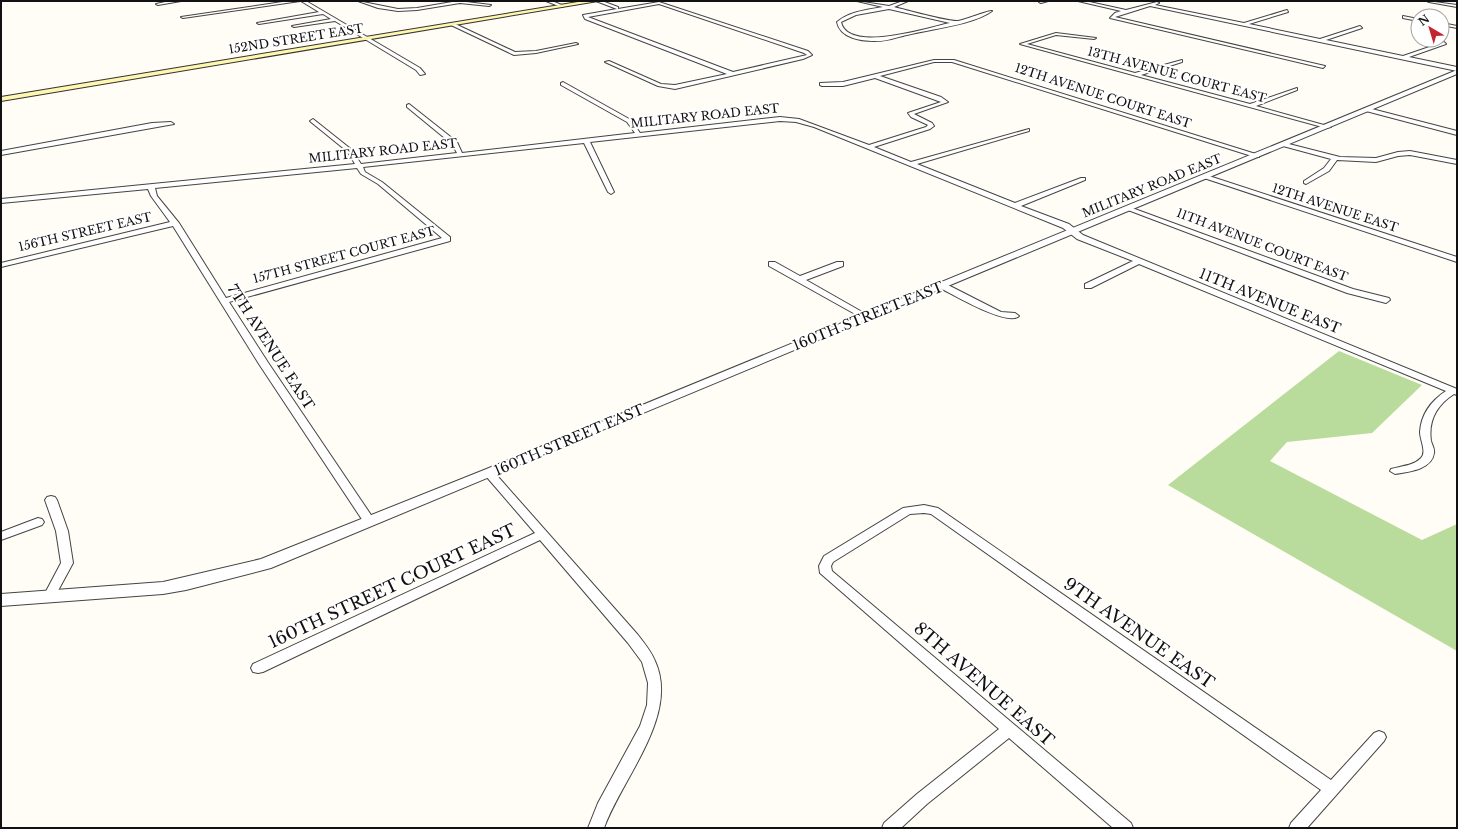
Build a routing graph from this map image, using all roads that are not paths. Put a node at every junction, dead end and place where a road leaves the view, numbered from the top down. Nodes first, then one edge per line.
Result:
1 (179, 1) edge
2 (298, 1) edge
3 (303, 1) edge
4 (360, 1) edge
5 (461, 1) edge
6 (548, 1) edge
7 (597, 1) edge
8 (859, 1) edge
9 (906, 1) edge
10 (1080, 1) edge
11 (1166, 1) edge
12 (1429, 1) edge
13 (158, 4) dead end
14 (489, 5) dead end
15 (1151, 5) junction
16 (562, 6) junction
17 (1457, 6) edge
18 (887, 7) junction
19 (619, 9) junction
20 (990, 11) dead end
21 (1126, 11) junction
22 (1287, 11) dead end
23 (324, 13) junction
24 (183, 17) dead end
25 (1405, 17) dead end
26 (1410, 18) edge
27 (336, 20) junction
28 (259, 23) dead end
29 (955, 23) junction
30 (453, 24) junction
31 (1243, 24) junction
32 (294, 26) dead end
33 (1360, 26) dead end
34 (1094, 38) dead end
35 (367, 39) junction
36 (1319, 40) junction
37 (576, 44) dead end
38 (1431, 48) edge
39 (1404, 58) junction
40 (1180, 61) dead end
41 (607, 62) dead end
42 (1323, 66) dead end
43 (1457, 71) edge
44 (422, 74) dead end
45 (732, 74) junction
46 (1135, 75) junction
47 (874, 76) junction
48 (563, 84) dead end
49 (822, 84) dead end
50 (1295, 89) dead end
51 (1, 99) edge
52 (409, 106) dead end
53 (1251, 106) junction
54 (1368, 110) junction
55 (313, 121) dead end
56 (171, 124) dead end
57 (1328, 127) junction
58 (1027, 130) dead end
59 (1457, 133) edge
60 (639, 135) junction
61 (586, 141) junction
62 (1286, 144) junction
63 (868, 147) junction
64 (1, 153) edge
65 (460, 154) junction
66 (1257, 156) junction
67 (1334, 158) junction
68 (1457, 162) edge
69 (911, 164) junction
70 (358, 166) junction
71 (1206, 177) junction
72 (1083, 179) dead end
73 (1306, 182) dead end
74 (151, 187) junction
75 (611, 192) dead end
76 (1, 201) edge
77 (1014, 206) junction
78 (1130, 209) junction
79 (174, 223) junction
80 (1075, 231) junction
81 (1457, 260) edge
82 (1140, 261) junction
83 (772, 264) dead end
84 (840, 264) dead end
85 (1, 265) edge
86 (800, 279) junction
87 (943, 286) junction
88 (1088, 286) dead end
89 (1386, 300) dead end
90 (224, 301) junction
91 (1015, 316) dead end
92 (867, 317) junction
93 (1455, 391) edge
94 (1395, 471) dead end
95 (489, 474) junction
96 (51, 500) dead end
97 (924, 509) joint
98 (369, 521) junction
99 (38, 522) dead end
100 (541, 535) junction
101 (1, 536) edge
102 (49, 596) junction
103 (1, 600) edge
104 (258, 668) dead end
105 (1009, 730) junction
106 (1379, 738) dead end
107 (1332, 790) junction
108 (596, 828) edge
109 (890, 828) edge
110 (1124, 828) edge
111 (1297, 828) edge

1 - 13 street
2 - 24 street
3 - 23 street
4 - 5 street
5 - 14 street
6 - 16 street
7 - 16 main road, 152ND STREET EAST
7 - 19 street
8 - 18 street
9 - 18 street
10 - 21 street
11 - 15 street
12 - 17 street
15 - 21 street
15 - 31 street
16 - 30 main road, 152ND STREET EAST
18 - 29 street
18 - 29 street
19 - 45 street
19 - 45 street
20 - 29 street
21 - 42 street
22 - 31 street
23 - 27 street
23 - 28 street
25 - 26 street
27 - 32 street
27 - 35 street
30 - 35 main road, 152ND STREET EAST
30 - 37 street
31 - 36 street
33 - 36 street
34 - 46 street, 13TH AVENUE COURT EAST
35 - 44 street
35 - 51 main road, 152ND STREET EAST
36 - 39 street
38 - 39 street
39 - 43 street
40 - 46 street
41 - 45 street
43 - 54 street, MILITARY ROAD EAST
46 - 53 street, 13TH AVENUE COURT EAST
47 - 49 street
47 - 63 street
47 - 66 street, 12TH AVENUE COURT EAST
48 - 60 street
50 - 53 street
52 - 65 street
53 - 57 street, 13TH AVENUE COURT EAST
54 - 57 street, MILITARY ROAD EAST
54 - 59 street
55 - 70 street
56 - 64 street
57 - 62 street, MILITARY ROAD EAST
58 - 69 street
60 - 61 street, MILITARY ROAD EAST
60 - 63 street, MILITARY ROAD EAST
61 - 65 street, MILITARY ROAD EAST
61 - 75 street
62 - 66 street, MILITARY ROAD EAST
62 - 67 street
63 - 69 street, MILITARY ROAD EAST
65 - 70 street, MILITARY ROAD EAST
66 - 71 street, MILITARY ROAD EAST
67 - 68 street
67 - 73 street
69 - 77 street, MILITARY ROAD EAST
70 - 74 street, MILITARY ROAD EAST
70 - 90 street, 157TH STREET COURT EAST
71 - 78 street, MILITARY ROAD EAST
71 - 81 street, 12TH AVENUE EAST
72 - 77 street
74 - 76 street, MILITARY ROAD EAST
74 - 79 street, 7TH AVENUE EAST
77 - 80 street, MILITARY ROAD EAST
78 - 80 street, MILITARY ROAD EAST
78 - 89 street, 11TH AVENUE COURT EAST
79 - 85 street, 156TH STREET EAST
79 - 90 street, 7TH AVENUE EAST
80 - 82 street, 11TH AVENUE EAST
80 - 87 street, 160TH STREET EAST
82 - 88 street
82 - 93 street, 11TH AVENUE EAST
83 - 86 street
84 - 86 street
86 - 92 street
87 - 91 street
87 - 92 street, 160TH STREET EAST
90 - 98 street, 7TH AVENUE EAST
92 - 95 street, 160TH STREET EAST
93 - 94 street
95 - 98 street, 160TH STREET EAST
95 - 100 street
96 - 102 street
97 - 105 street, 8TH AVENUE EAST
97 - 107 street, 9TH AVENUE EAST
98 - 102 street, 160TH STREET EAST
99 - 101 street
100 - 104 street, 160TH STREET COURT EAST
100 - 108 street
102 - 103 street, 160TH STREET EAST
105 - 109 street
105 - 110 street, 8TH AVENUE EAST
106 - 107 street
107 - 111 street

